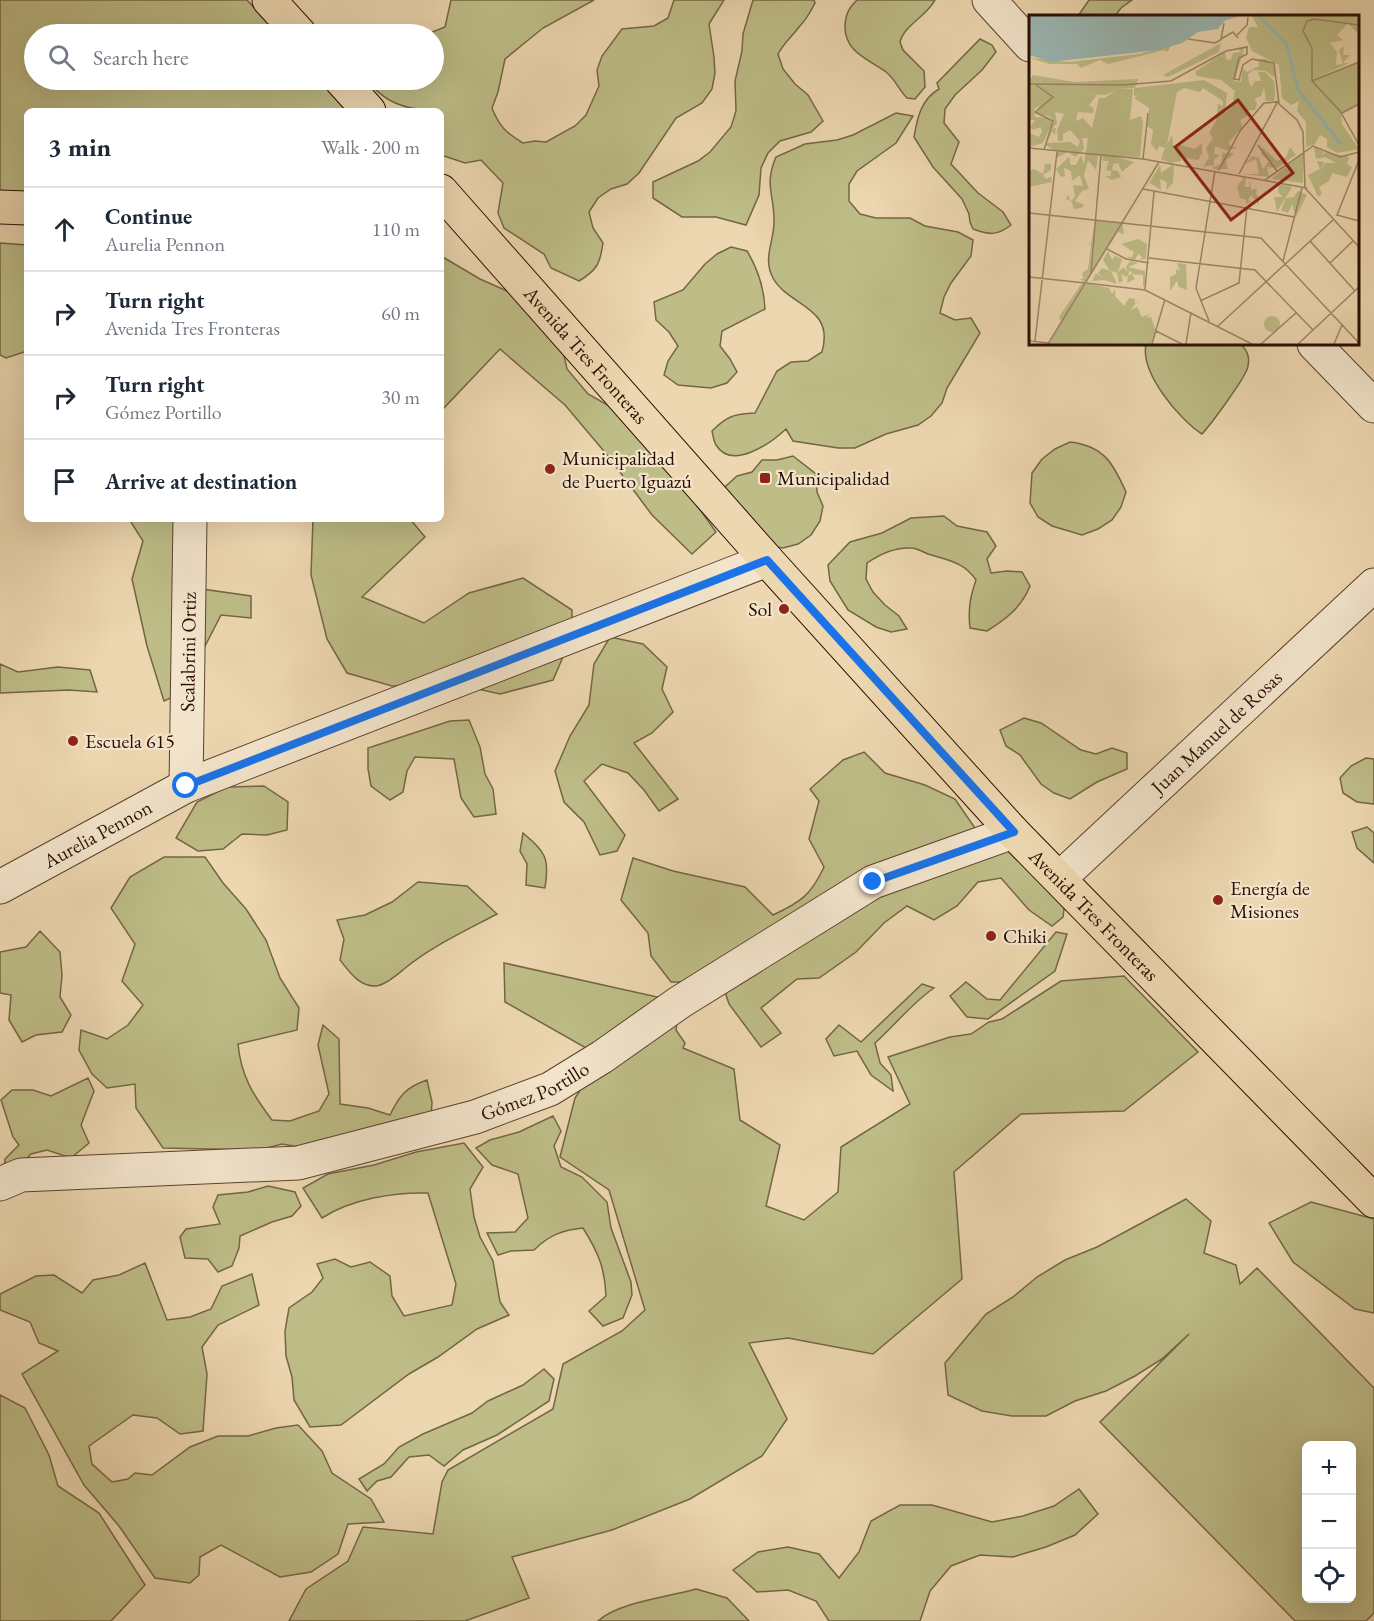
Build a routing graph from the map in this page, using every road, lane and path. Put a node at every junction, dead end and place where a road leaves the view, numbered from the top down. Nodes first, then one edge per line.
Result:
1 (269, 0) edge
2 (1005, 6) edge
3 (291, 24) edge
4 (1029, 43) edge
5 (349, 90) edge
6 (366, 108) edge
7 (444, 197) edge
8 (0, 207) edge
9 (24, 208) edge
10 (453, 216) edge
11 (1315, 345) edge
12 (1374, 406) edge
13 (190, 522) edge
14 (767, 560) junction
15 (1374, 585) edge
16 (186, 786) junction
17 (1014, 832) junction
18 (1060, 878) junction
19 (0, 887) edge
20 (0, 1184) edge
21 (1374, 1201) edge

1 - 3 main road
2 - 4 street
5 - 6 main road
7 - 10 main road, Avenida Tres Fronteras
8 - 9 main road
10 - 14 main road, Avenida Tres Fronteras
11 - 12 street
13 - 16 street, Scalabrini Ortiz
14 - 16 street, Aurelia Pennon
14 - 17 main road, Avenida Tres Fronteras
15 - 18 street, Juan Manuel de Rosas
16 - 19 street, Aurelia Pennon
17 - 18 main road, Avenida Tres Fronteras
17 - 20 street, Gómez Portillo
18 - 21 main road, Avenida Tres Fronteras

